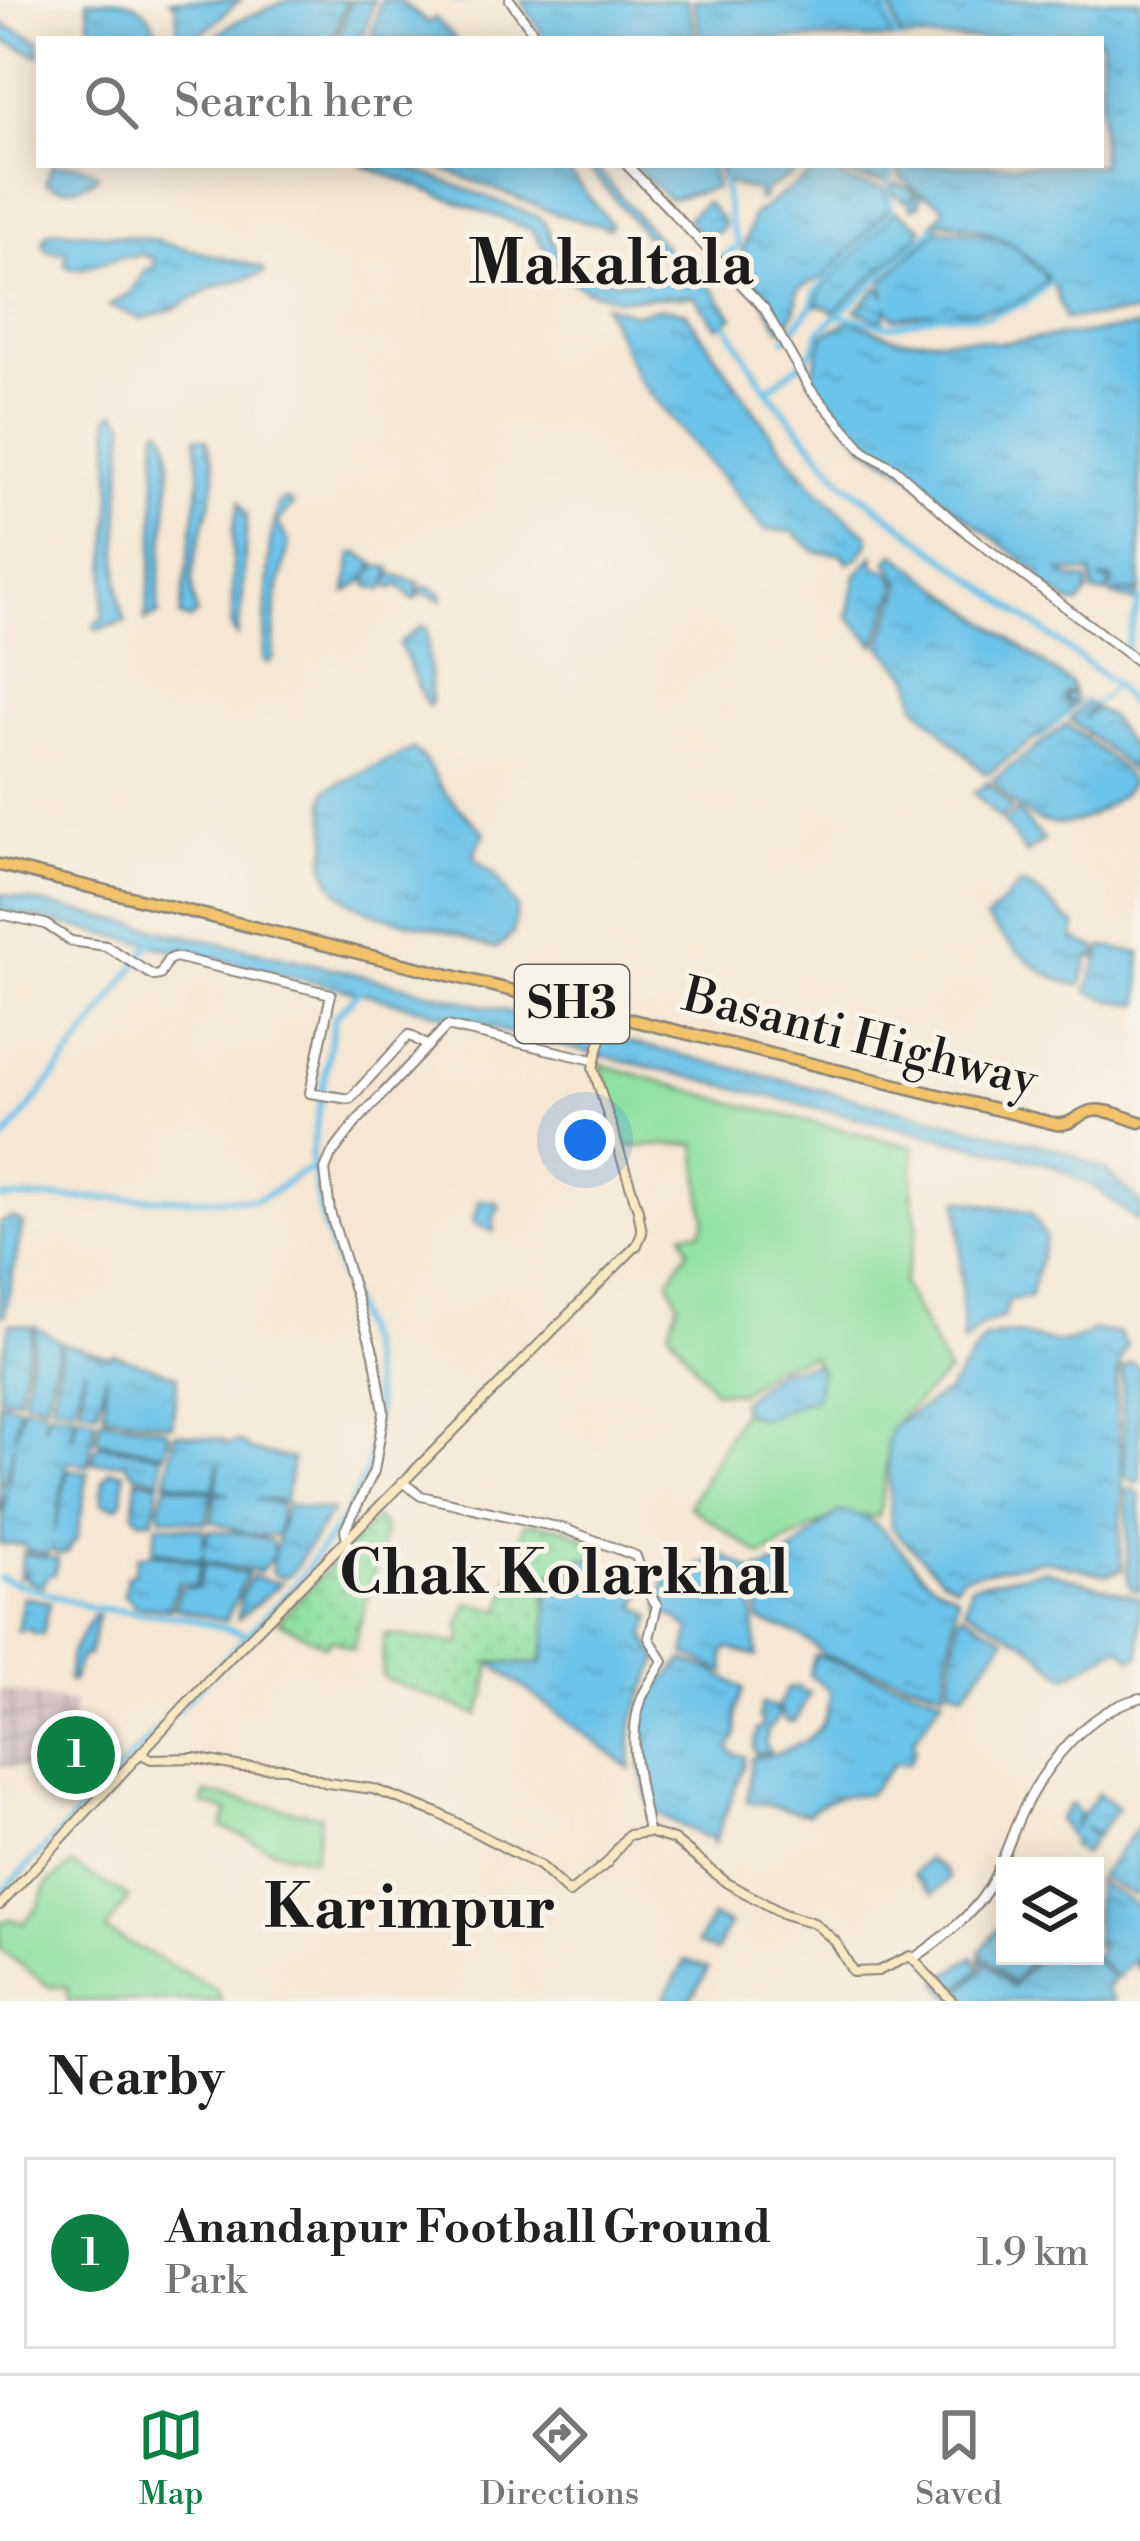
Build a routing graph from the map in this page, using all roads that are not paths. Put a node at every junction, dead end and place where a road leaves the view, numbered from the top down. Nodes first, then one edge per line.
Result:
1 (511, 0) edge
2 (536, 36) edge
3 (630, 168) edge
4 (1140, 663) edge
5 (0, 865) edge
6 (0, 914) edge
7 (608, 1013) junction
8 (426, 1045) junction
9 (594, 1057) junction
10 (1140, 1122) edge
11 (404, 1484) junction
12 (346, 1542) junction
13 (1140, 1698) edge
14 (143, 1756) junction
15 (647, 1832) junction
16 (0, 1908) edge
17 (912, 1958) junction
18 (952, 2001) edge

1 - 2 street
3 - 4 street
5 - 7 main road, Basanti Highway / SH3
6 - 8 street
7 - 9 main road
7 - 10 main road, Basanti Highway / SH3
8 - 9 street
8 - 12 street
9 - 11 main road
11 - 12 main road
11 - 15 street
12 - 14 main road
13 - 17 street
14 - 15 main road
14 - 16 main road
15 - 17 main road
17 - 18 main road

